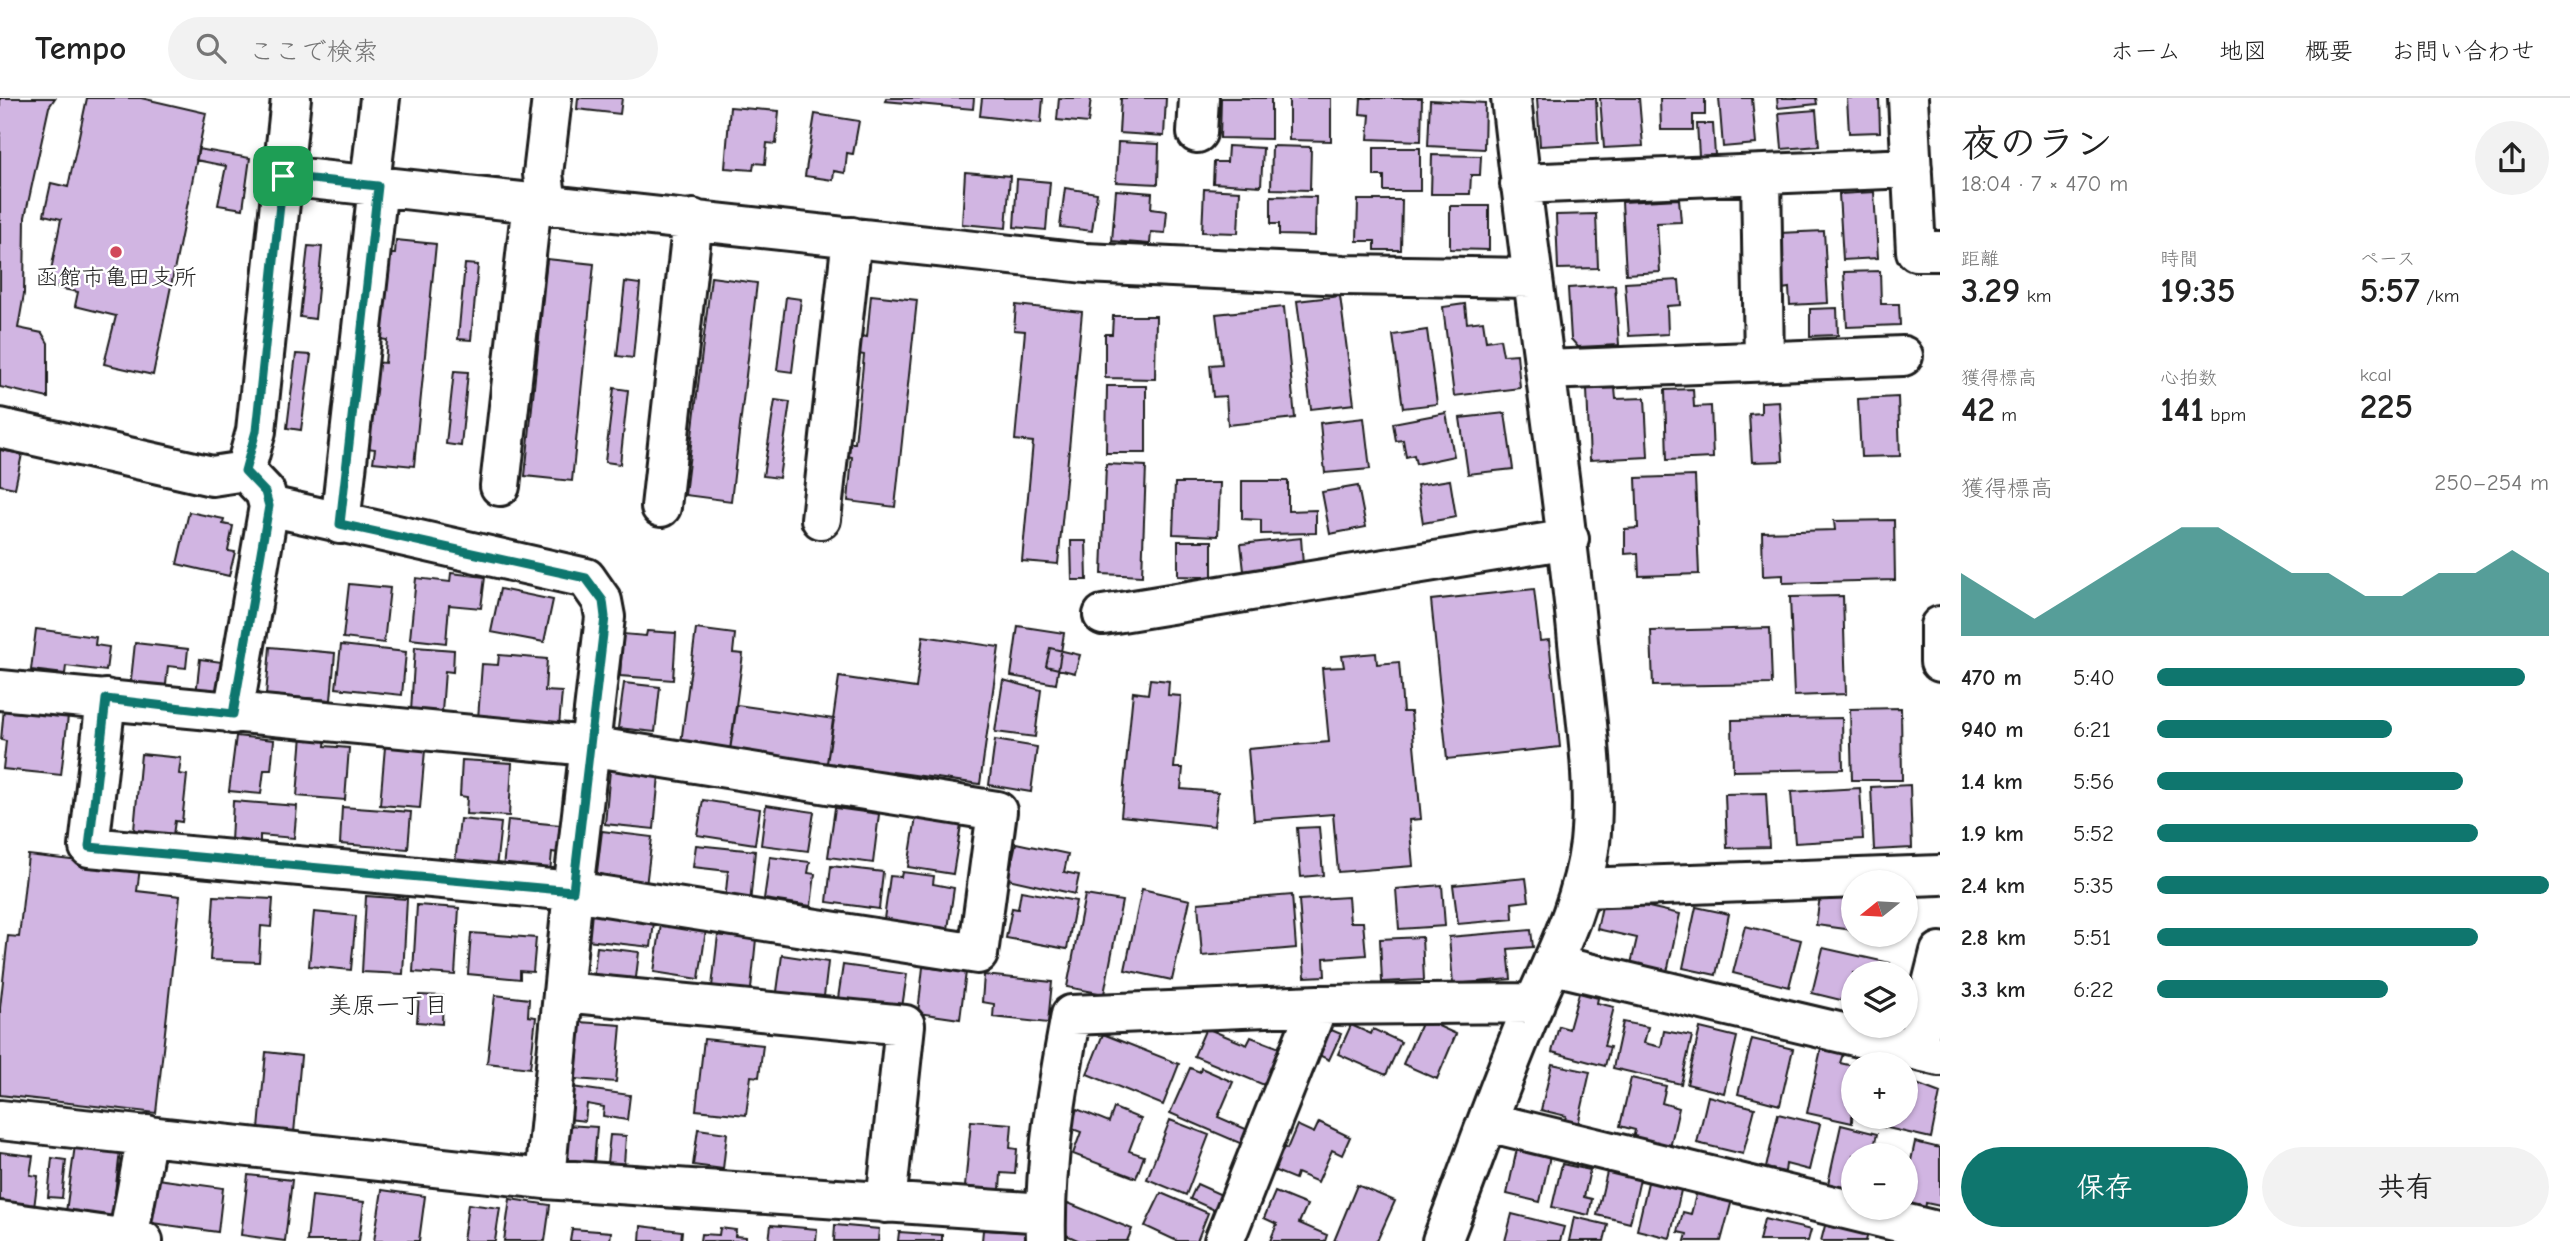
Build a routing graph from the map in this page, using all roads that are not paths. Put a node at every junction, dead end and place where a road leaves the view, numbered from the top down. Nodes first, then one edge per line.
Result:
1 (291, 98) edge
2 (380, 98) edge
3 (552, 98) edge
4 (1511, 98) edge
5 (1908, 98) edge
6 (1912, 168) junction
7 (283, 176) junction
8 (1760, 176) junction
9 (1520, 184) junction
10 (374, 185) junction
11 (539, 203) junction
12 (693, 219) junction
13 (852, 237) junction
14 (1940, 251) edge
15 (1532, 278) junction
16 (1903, 356) dead end
17 (1764, 361) junction
18 (1545, 370) junction
19 (0, 428) edge
20 (245, 471) junction
21 (500, 486) dead end
22 (269, 506) junction
23 (661, 507) dead end
24 (821, 519) dead end
25 (340, 524) junction
26 (1569, 539) junction
27 (1103, 615) dead end
28 (1940, 625) edge
29 (1940, 662) edge
30 (0, 690) edge
31 (106, 699) junction
32 (233, 714) junction
33 (589, 746) junction
34 (1940, 875) edge
35 (1581, 888) junction
36 (573, 891) junction
37 (1554, 965) junction
38 (1938, 965) edge
39 (563, 992) junction
40 (1535, 1003) junction
41 (1318, 1005) junction
42 (1928, 1051) edge
43 (0, 1120) edge
44 (1488, 1122) junction
45 (147, 1135) junction
46 (545, 1180) junction
47 (886, 1203) junction
48 (0, 1221) edge
49 (1046, 1227) edge
50 (1940, 1232) edge
51 (86, 1237) edge
52 (136, 1240) edge
53 (1224, 1241) edge
54 (1442, 1241) edge

1 - 7 street
2 - 10 street
3 - 11 street
4 - 9 street
5 - 6 street
6 - 8 street
6 - 14 street
7 - 10 street
7 - 20 street
8 - 9 street
8 - 17 street
9 - 15 street
10 - 11 street
10 - 25 street
11 - 12 street
11 - 21 street
12 - 13 street
12 - 23 street
13 - 15 street
13 - 24 street
15 - 18 street
16 - 17 street
17 - 18 street
18 - 26 street
19 - 20 street
20 - 22 street
22 - 25 street
22 - 32 street
25 - 33 street
26 - 27 street
26 - 35 street
28 - 29 street
30 - 31 street
31 - 32 street
31 - 36 street
32 - 33 street
33 - 36 street
33 - 36 street
34 - 35 street
35 - 37 street
36 - 39 street
37 - 40 street
37 - 42 street
38 - 42 street
39 - 46 street
39 - 47 street
40 - 41 street
40 - 44 street
41 - 49 street
41 - 53 street
43 - 45 street
44 - 50 street
44 - 54 street
45 - 46 street
45 - 52 street
46 - 47 street
47 - 49 street
48 - 51 street
51 - 52 street

